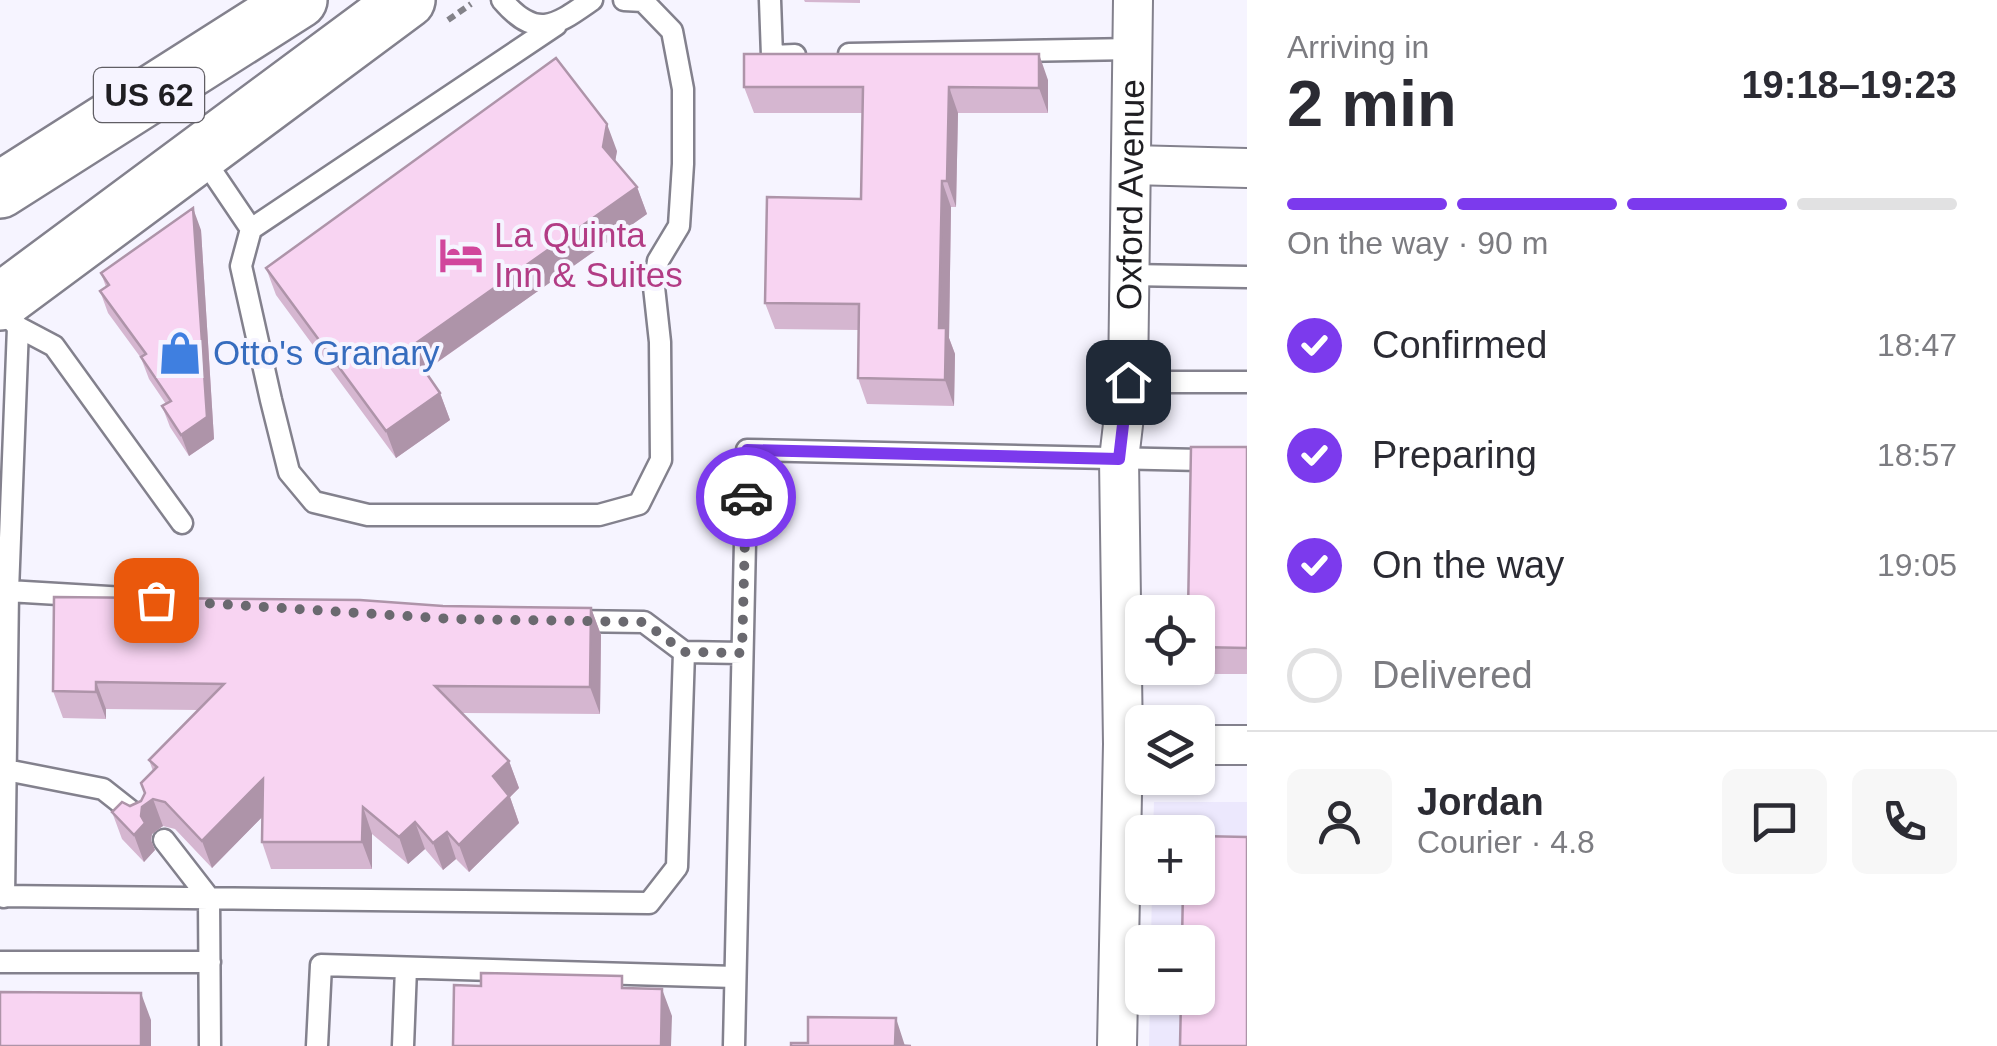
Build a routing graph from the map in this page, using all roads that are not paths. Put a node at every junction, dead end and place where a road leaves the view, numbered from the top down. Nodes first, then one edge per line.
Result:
1 (299, 0) edge
2 (407, 0) edge
3 (502, 0) edge
4 (592, 0) edge
5 (624, 0) edge
6 (770, 0) edge
7 (1133, 0) edge
8 (556, 25) junction
9 (1132, 50) junction
10 (200, 154) junction
11 (1130, 165) junction
12 (1247, 168) edge
13 (0, 190) edge
14 (251, 229) junction
15 (1129, 275) junction
16 (1247, 277) edge
17 (6, 312) edge
18 (1128, 382) junction
19 (1247, 382) edge
20 (7, 418) edge
21 (1119, 459) junction
22 (1247, 461) edge
23 (182, 524) dead end
24 (8, 591) junction
25 (162, 600) edge
26 (548, 620) edge
27 (684, 652) junction
28 (742, 653) junction
29 (1130, 705) edge
30 (1215, 745) edge
31 (1247, 746) edge
32 (6, 770) junction
33 (1129, 795) edge
34 (141, 819) edge
35 (164, 840) dead end
36 (2, 896) edge
37 (209, 898) junction
38 (0, 962) edge
39 (210, 962) junction
40 (406, 968) junction
41 (736, 977) junction
42 (210, 1046) edge
43 (317, 1046) edge
44 (404, 1046) edge
45 (734, 1046) edge
46 (1116, 1046) edge

1 - 13 main road, US 62
2 - 10 main road
3 - 8 lane
4 - 8 lane
5 - 14 lane
6 - 9 lane
7 - 9 street, Oxford Avenue
8 - 14 lane
9 - 11 street, Oxford Avenue
10 - 14 lane
10 - 17 main road
11 - 12 street
11 - 15 street, Oxford Avenue
15 - 16 lane
15 - 18 street, Oxford Avenue
17 - 20 lane
17 - 23 lane
18 - 19 lane
18 - 21 street, Oxford Avenue
20 - 24 lane
21 - 22 lane
21 - 28 lane
21 - 29 street, Oxford Avenue
24 - 25 lane
24 - 32 lane
26 - 27 lane
27 - 28 lane
27 - 37 lane
28 - 41 lane
30 - 31 street
32 - 34 lane
32 - 36 lane
33 - 46 street, Oxford Avenue
35 - 37 lane
36 - 37 lane
37 - 39 lane
38 - 39 lane
39 - 42 lane
40 - 41 lane
40 - 43 lane
40 - 44 lane
41 - 45 lane

